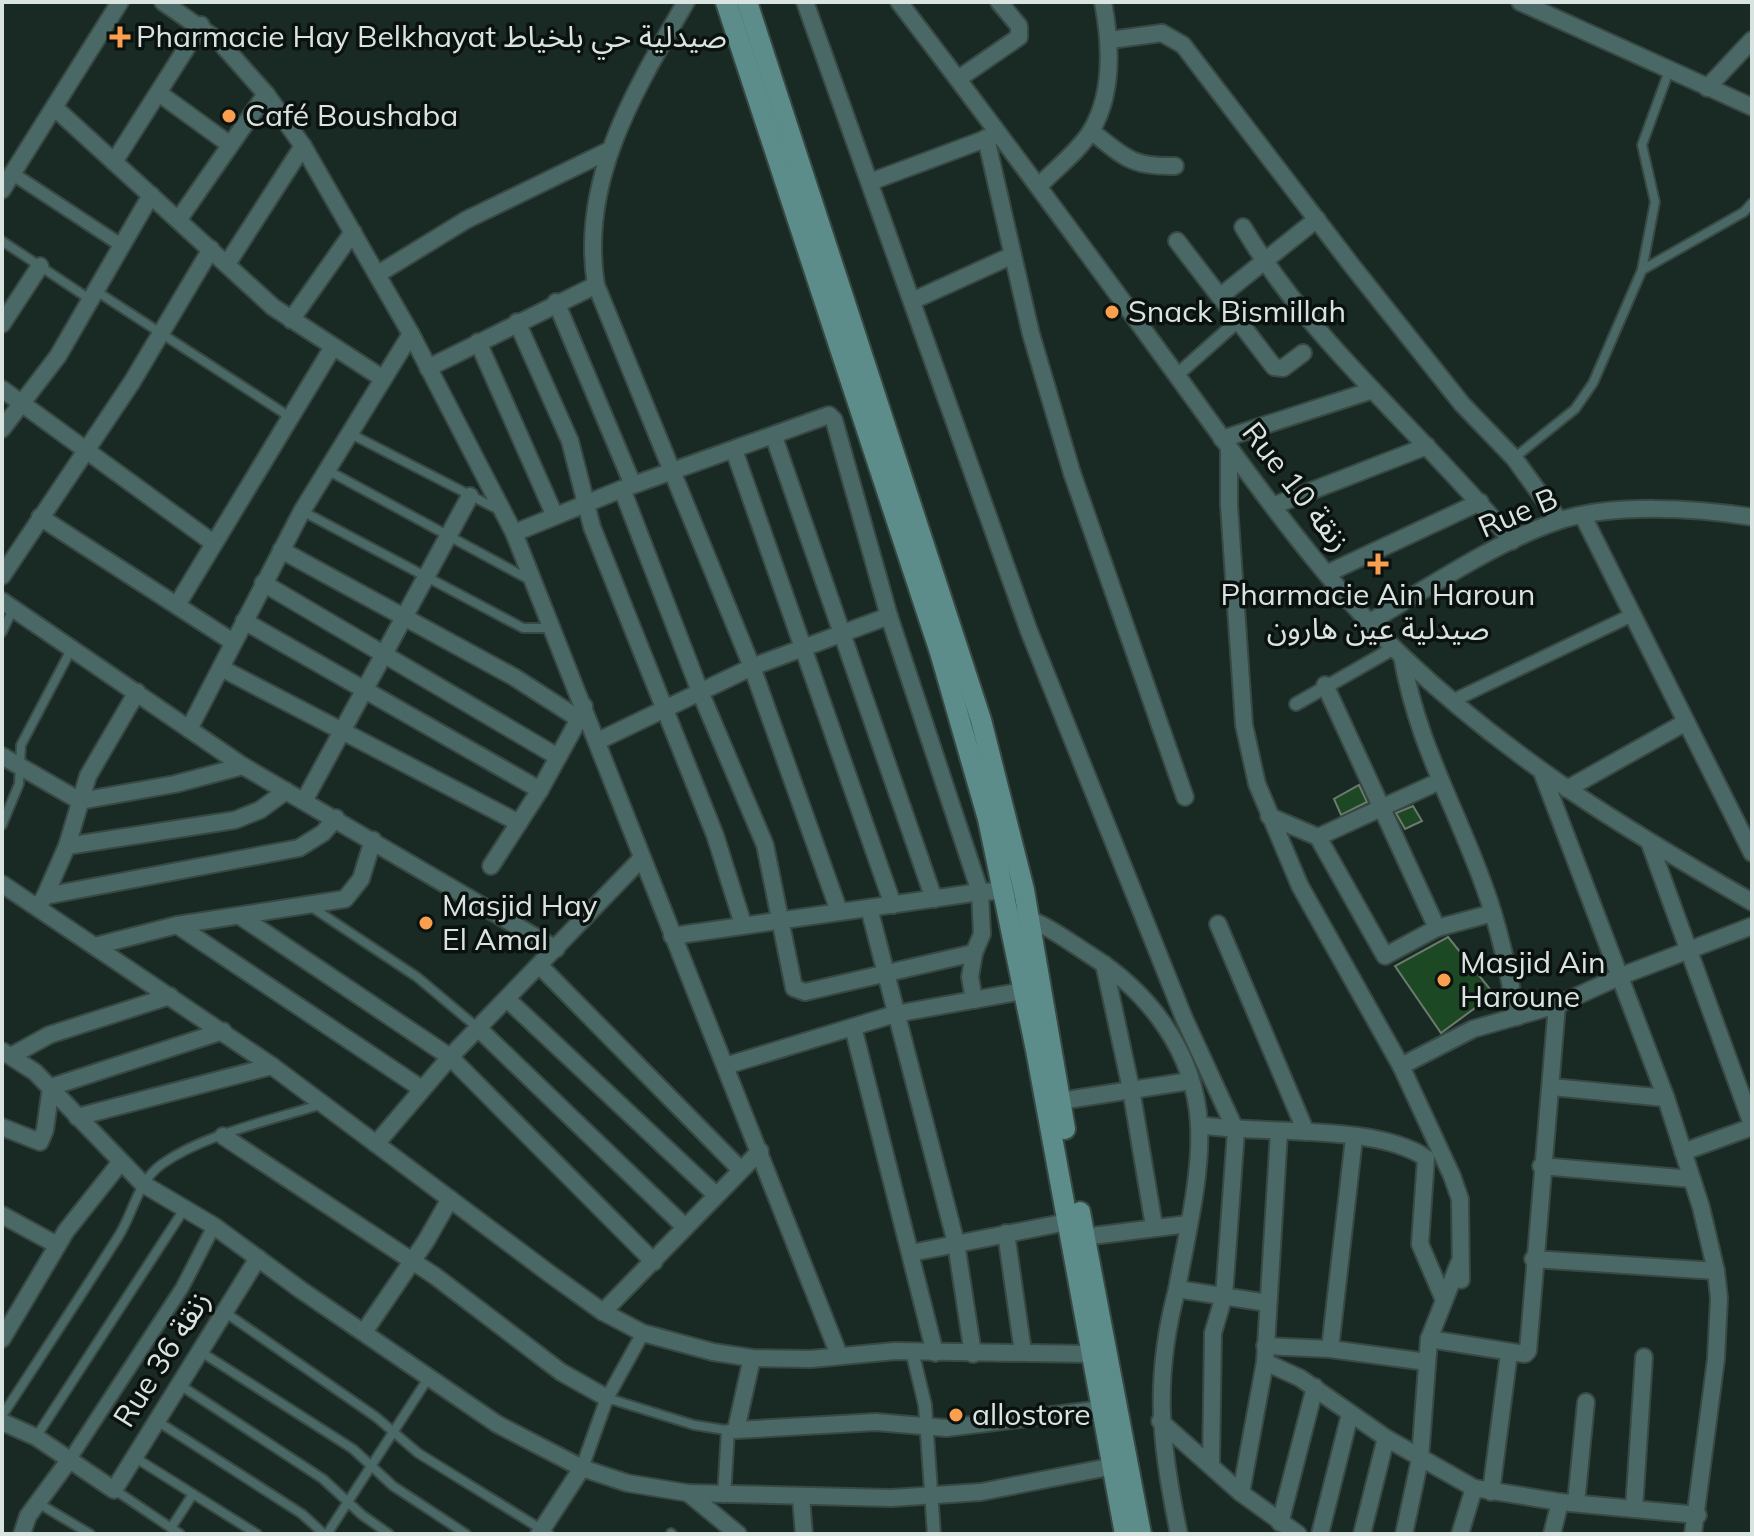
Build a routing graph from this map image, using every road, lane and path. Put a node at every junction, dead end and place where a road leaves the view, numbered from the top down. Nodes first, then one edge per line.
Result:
1 (120, 2) edge
2 (163, 2) edge
3 (686, 2) edge
4 (726, 2) edge
5 (747, 2) edge
6 (805, 2) edge
7 (899, 2) edge
8 (999, 2) edge
9 (1103, 2) edge
10 (1524, 3) edge
11 (201, 25) junction
12 (1110, 40) junction
13 (1752, 40) edge
14 (1669, 71) junction
15 (958, 79) junction
16 (1707, 88) junction
17 (160, 94) junction
18 (266, 94) junction
19 (1752, 107) edge
20 (55, 108) junction
21 (1091, 131) junction
22 (993, 136) junction
23 (229, 144) junction
24 (303, 146) junction
25 (608, 151) junction
26 (114, 162) junction
27 (1175, 166) dead end
28 (13, 174) junction
29 (870, 182) junction
30 (1039, 186) junction
31 (2, 190) edge
32 (151, 195) junction
33 (1752, 203) edge
34 (179, 219) junction
35 (1317, 219) junction
36 (1243, 227) dead end
37 (353, 232) junction
38 (2, 241) edge
39 (1177, 241) dead end
40 (121, 245) junction
41 (211, 249) junction
42 (1011, 256) junction
43 (1264, 263) junction
44 (227, 264) junction
45 (40, 266) junction
46 (1642, 270) junction
47 (378, 274) junction
48 (596, 285) junction
49 (93, 295) junction
50 (1222, 295) junction
51 (912, 301) junction
52 (556, 302) junction
53 (291, 320) junction
54 (1239, 320) junction
55 (517, 322) junction
56 (2, 324) edge
57 (161, 333) junction
58 (411, 334) junction
59 (478, 342) junction
60 (333, 347) junction
61 (1303, 353) dead end
62 (428, 368) junction
63 (1177, 375) junction
64 (382, 378) junction
65 (2, 389) edge
66 (1373, 390) junction
67 (23, 404) junction
68 (290, 417) junction
69 (2, 429) edge
70 (348, 433) junction
71 (774, 437) junction
72 (1226, 444) junction
73 (1427, 446) junction
74 (86, 450) junction
75 (734, 450) junction
76 (1514, 458) junction
77 (327, 470) junction
78 (675, 471) junction
79 (628, 487) junction
80 (470, 496) junction
81 (1480, 502) junction
82 (586, 503) junction
83 (1275, 505) junction
84 (302, 511) junction
85 (502, 511) junction
86 (555, 516) junction
87 (1583, 516) junction
88 (40, 517) junction
89 (1752, 517) edge
90 (1559, 520) junction
91 (514, 533) junction
92 (450, 536) junction
93 (1512, 541) junction
94 (212, 542) junction
95 (281, 550) junction
96 (1328, 573) junction
97 (2, 576) edge
98 (425, 579) junction
99 (263, 583) junction
100 (534, 583) junction
101 (8, 605) edge
102 (177, 605) junction
103 (1632, 615) junction
104 (889, 616) junction
105 (404, 617) junction
106 (244, 621) junction
107 (1370, 622) junction
108 (553, 628) junction
109 (842, 631) junction
110 (2, 632) edge
111 (233, 642) junction
112 (803, 646) junction
113 (72, 647) junction
114 (384, 652) junction
115 (1398, 652) junction
116 (752, 667) junction
117 (221, 668) junction
118 (1325, 685) junction
119 (364, 688) junction
120 (137, 692) junction
121 (701, 694) junction
122 (1452, 701) junction
123 (1296, 704) dead end
124 (664, 710) junction
125 (582, 712) junction
126 (1686, 722) junction
127 (189, 729) junction
128 (340, 730) junction
129 (598, 741) junction
130 (2, 756) edge
131 (558, 757) junction
132 (243, 766) junction
133 (19, 767) junction
134 (1543, 775) junction
135 (1440, 781) junction
136 (1567, 789) junction
137 (540, 790) junction
138 (286, 791) junction
139 (1185, 797) dead end
140 (80, 801) junction
141 (304, 801) junction
142 (1380, 807) junction
143 (1269, 816) junction
144 (336, 818) junction
145 (519, 823) junction
146 (2, 825) edge
147 (1318, 837) junction
148 (373, 840) junction
149 (1650, 844) junction
150 (67, 846) junction
151 (1752, 853) edge
152 (642, 858) junction
153 (491, 866) dead end
154 (2, 884) edge
155 (1014, 890) junction
156 (980, 892) junction
157 (934, 899) junction
158 (42, 901) junction
159 (1752, 902) edge
160 (893, 905) junction
161 (310, 906) junction
162 (869, 908) junction
163 (839, 911) junction
164 (1008, 911) junction
165 (1493, 913) junction
166 (240, 916) junction
167 (1029, 918) junction
168 (778, 921) junction
169 (743, 924) junction
170 (1218, 924) dead end
171 (177, 925) junction
172 (1752, 926) edge
173 (1437, 928) junction
174 (672, 936) junction
175 (95, 946) junction
176 (556, 949) junction
177 (1687, 950) junction
178 (974, 953) junction
179 (1104, 964) junction
180 (540, 966) junction
181 (885, 974) junction
182 (1621, 976) junction
183 (1023, 991) junction
184 (170, 996) junction
185 (507, 999) junction
186 (974, 1000) junction
187 (1557, 1005) junction
188 (895, 1014) junction
189 (1517, 1017) junction
190 (853, 1027) junction
191 (479, 1029) junction
192 (223, 1031) junction
193 (7, 1053) edge
194 (450, 1057) junction
195 (272, 1066) junction
196 (725, 1066) junction
197 (1401, 1066) junction
198 (1190, 1081) junction
199 (51, 1087) junction
200 (1552, 1087) junction
201 (422, 1089) junction
202 (1131, 1089) junction
203 (1666, 1098) junction
204 (1060, 1101) junction
205 (323, 1104) junction
206 (77, 1117) junction
207 (1199, 1125) junction
208 (1752, 1125) edge
209 (2, 1127) edge
210 (1236, 1131) junction
211 (1279, 1132) junction
212 (1306, 1132) junction
213 (223, 1136) junction
214 (1354, 1138) junction
215 (376, 1144) junction
216 (760, 1151) junction
217 (1683, 1152) junction
218 (120, 1163) junction
219 (1541, 1166) junction
220 (739, 1168) junction
221 (1692, 1179) junction
222 (143, 1184) junction
223 (715, 1194) junction
224 (450, 1199) junction
225 (185, 1208) junction
226 (2, 1215) edge
227 (1067, 1222) junction
228 (1188, 1224) junction
229 (214, 1226) junction
230 (1154, 1226) junction
231 (685, 1227) junction
232 (1006, 1233) junction
233 (1084, 1237) junction
234 (956, 1243) junction
235 (57, 1245) junction
236 (911, 1253) junction
237 (1462, 1254) junction
238 (258, 1258) junction
239 (1533, 1259) junction
240 (413, 1261) junction
241 (654, 1262) junction
242 (1716, 1271) junction
243 (1461, 1280) dead end
244 (1177, 1289) junction
245 (1224, 1296) junction
246 (1444, 1300) junction
247 (1268, 1303) junction
248 (603, 1312) junction
249 (226, 1313) junction
250 (10, 1314) edge
251 (364, 1332) junction
252 (643, 1333) junction
253 (2, 1339) edge
254 (1429, 1339) junction
255 (1330, 1349) junction
256 (912, 1351) junction
257 (201, 1352) junction
258 (1023, 1352) junction
259 (935, 1353) junction
260 (1509, 1353) junction
261 (973, 1354) junction
262 (1091, 1354) junction
263 (1265, 1354) junction
264 (839, 1355) junction
265 (1644, 1357) dead end
266 (752, 1358) junction
267 (1427, 1362) junction
268 (429, 1377) junction
269 (179, 1385) junction
270 (1315, 1387) junction
271 (607, 1398) junction
272 (1586, 1402) dead end
273 (1102, 1409) junction
274 (1350, 1414) junction
275 (2, 1419) edge
276 (157, 1421) junction
277 (1160, 1421) junction
278 (924, 1426) junction
279 (732, 1430) junction
280 (393, 1433) junction
281 (36, 1437) junction
282 (1386, 1438) junction
283 (134, 1457) junction
284 (70, 1459) junction
285 (1420, 1459) junction
286 (1211, 1464) junction
287 (1114, 1466) junction
288 (371, 1467) junction
289 (582, 1468) junction
290 (1474, 1488) junction
291 (114, 1490) junction
292 (1491, 1492) junction
293 (688, 1493) junction
294 (1241, 1493) junction
295 (193, 1494) junction
296 (724, 1496) junction
297 (801, 1498) junction
298 (932, 1498) junction
299 (349, 1502) junction
300 (37, 1503) junction
301 (1568, 1503) junction
302 (1634, 1509) junction
303 (1698, 1515) junction
304 (159, 1522) junction
305 (1280, 1523) junction
306 (171, 1528) junction
307 (543, 1532) edge
308 (22, 1534) edge
309 (90, 1534) edge
310 (153, 1534) edge
311 (180, 1534) edge
312 (257, 1534) edge
313 (325, 1534) edge
314 (389, 1534) edge
315 (466, 1534) edge
316 (738, 1534) edge
317 (804, 1534) edge
318 (934, 1534) edge
319 (1125, 1534) edge
320 (1141, 1534) edge
321 (1179, 1534) edge
322 (1298, 1534) edge
323 (1320, 1534) edge
324 (1362, 1534) edge
325 (1404, 1534) edge
326 (1460, 1534) edge
327 (1552, 1534) edge
328 (1693, 1534) edge

1 - 20 street
2 - 11 street
3 - 25 street
4 - 155 main road
5 - 155 main road
6 - 29 street
7 - 15 street, Rue 10 زنقة
8 - 15 street
9 - 12 street
10 - 14 street
11 - 17 street
11 - 18 street
12 - 21 street
12 - 35 street
13 - 16 street
14 - 16 street
14 - 46 lane
15 - 22 street, Rue 10 زنقة
16 - 19 street
17 - 23 street
17 - 26 street
18 - 23 street
18 - 24 street
20 - 26 street
20 - 28 street
21 - 27 street
21 - 30 street
22 - 29 street
22 - 30 street, Rue 10 زنقة
22 - 42 street
23 - 34 street
24 - 37 street
24 - 44 street
25 - 47 street
25 - 48 street
26 - 32 street
28 - 31 street
28 - 40 street
29 - 51 street
30 - 63 street, Rue 10 زنقة
32 - 34 street
32 - 40 street
33 - 46 lane
34 - 41 street
35 - 43 street
35 - 76 street
36 - 43 street
37 - 47 street
37 - 53 street
38 - 45 lane
39 - 50 street
40 - 49 street
41 - 44 street
41 - 57 street
42 - 51 street
42 - 139 street
43 - 50 street
43 - 66 street
44 - 53 street
45 - 49 lane
45 - 56 street
46 - 76 lane
47 - 58 street
48 - 52 street
48 - 78 street
49 - 57 lane
49 - 67 street
50 - 54 street
51 - 210 street
52 - 55 street
52 - 79 street
53 - 60 street
54 - 61 street
54 - 63 street
55 - 59 street
55 - 82 street
57 - 68 lane
57 - 74 street
58 - 62 street
58 - 64 street
59 - 62 street
59 - 86 street
60 - 64 street
60 - 68 street
62 - 85 street
63 - 72 street, Rue 10 زنقة
64 - 70 street
65 - 67 street
66 - 72 street
66 - 73 street
67 - 69 street
67 - 74 street
68 - 94 street
70 - 77 street
70 - 80 lane
71 - 75 street
71 - 104 street
71 - 109 street
72 - 83 street, Rue 10 زنقة
72 - 143 street
73 - 81 street
73 - 83 street
74 - 88 street
74 - 94 street
75 - 78 street
75 - 112 street
76 - 90 street
77 - 84 street
77 - 92 lane
78 - 79 street
78 - 116 street
79 - 82 street
79 - 121 street
80 - 85 lane
80 - 92 street
81 - 93 street
81 - 96 street
82 - 86 street
82 - 124 street
83 - 96 street, Rue 10 زنقة
84 - 95 street
84 - 98 lane
85 - 91 street
86 - 91 street
87 - 89 street, Rue B
87 - 90 street, Rue B
87 - 103 street
88 - 97 street
88 - 102 street
90 - 93 street, Rue B
91 - 100 street
92 - 98 street
92 - 100 lane
93 - 107 street, Rue B
94 - 102 street
95 - 99 street
95 - 105 street
96 - 107 street, Rue 10 زنقة
98 - 105 street
98 - 108 lane
99 - 106 street
99 - 114 street
100 - 108 street
101 - 110 lane
101 - 113 street
102 - 111 street
103 - 122 street
103 - 126 street
104 - 109 street
104 - 156 street
105 - 114 street
105 - 125 street
106 - 111 street
106 - 119 street
107 - 115 street, Rue 10 زنقة
108 - 125 street
109 - 112 street
109 - 157 street
111 - 117 street
112 - 116 street
112 - 160 street
113 - 120 street
113 - 133 lane
114 - 119 street
114 - 131 street
115 - 118 street
115 - 122 street, Rue 10 زنقة
115 - 135 street
116 - 121 street
116 - 163 street
117 - 127 street
117 - 128 street
118 - 123 street
118 - 142 street
119 - 128 street
119 - 137 street
120 - 127 street
120 - 140 street
121 - 124 street
121 - 168 street
122 - 134 street, Rue 10 زنقة
124 - 129 street
124 - 169 street
125 - 129 street
125 - 131 street
126 - 136 street
126 - 151 street
127 - 132 street
128 - 141 street
128 - 145 street
129 - 152 street
130 - 133 street
131 - 137 street
132 - 138 street
132 - 140 street
133 - 140 street
133 - 146 lane
134 - 136 street, Rue 10 زنقة
134 - 182 street
135 - 142 street
135 - 165 street
136 - 149 street, Rue 10 زنقة
137 - 145 street
138 - 141 street
138 - 150 street
140 - 150 street
141 - 144 street
142 - 147 street
142 - 173 street
143 - 147 street
143 - 197 street
144 - 148 street
144 - 158 street
145 - 153 street
147 - 173 street
148 - 161 street
148 - 176 street
149 - 159 street, Rue 10 زنقة
149 - 177 street
150 - 158 street
152 - 174 street
152 - 176 street
154 - 158 street
155 - 156 street
155 - 164 main road
155 - 167 main road
156 - 157 street
156 - 178 street
157 - 160 street
158 - 175 street
160 - 162 street
161 - 166 street
161 - 191 lane
162 - 163 street
162 - 181 street
163 - 168 street
164 - 167 street
164 - 183 main road
165 - 173 street
165 - 189 street
166 - 171 street
166 - 194 street
167 - 179 street
167 - 204 main road
168 - 169 street
168 - 181 street
169 - 174 street
170 - 212 street
171 - 175 street
171 - 201 street
172 - 177 street
174 - 196 street
175 - 184 street
176 - 180 street
177 - 182 street
177 - 208 street
178 - 181 street
178 - 186 street
179 - 198 street
179 - 202 street
180 - 185 street
180 - 220 street
181 - 188 street
182 - 187 street
182 - 203 street
183 - 186 street
183 - 227 main road
184 - 192 street
184 - 193 street
185 - 191 street
185 - 223 street
186 - 188 street
187 - 189 street
187 - 200 street
188 - 190 street
188 - 234 street
189 - 197 street
190 - 196 street
190 - 236 street
191 - 194 street
191 - 231 street
192 - 195 street
192 - 199 street
193 - 199 street
194 - 201 street
194 - 241 street
195 - 205 street
195 - 206 street
196 - 216 street
197 - 237 street
198 - 202 street
198 - 207 street
199 - 206 street
199 - 209 street
200 - 203 street
200 - 219 street
201 - 215 street
202 - 204 street
202 - 230 street
203 - 217 street
204 - 233 main road
205 - 213 lane
205 - 215 street
206 - 218 street
207 - 210 street
207 - 228 street
208 - 217 street
210 - 211 street
210 - 245 street
211 - 212 street
211 - 247 street
212 - 214 street
213 - 222 lane
213 - 240 street
214 - 246 street
214 - 255 street
215 - 224 street
216 - 220 street
216 - 264 street
217 - 221 street
218 - 222 street
218 - 235 street
219 - 221 street
219 - 239 street
220 - 223 street
221 - 242 street
222 - 225 street
222 - 275 lane
223 - 231 street
224 - 240 street
224 - 248 street
225 - 229 street
225 - 281 lane
226 - 235 street
227 - 232 street
227 - 262 main road
228 - 230 street
228 - 244 street
229 - 238 street
229 - 284 street
230 - 233 street
231 - 241 street
232 - 234 street
232 - 258 street
233 - 320 main road
234 - 236 street
234 - 261 street
235 - 250 street
236 - 259 street
237 - 243 street
237 - 246 street
238 - 249 street, Rue 36 زنقة
238 - 251 street
239 - 242 street
239 - 260 street
240 - 251 street
240 - 271 street
241 - 248 street
242 - 303 street
244 - 245 street
244 - 277 street
245 - 247 street
245 - 286 street
246 - 254 street
247 - 263 street
248 - 252 street
249 - 257 street, Rue 36 زنقة
249 - 280 lane
250 - 253 street
251 - 268 street
252 - 266 street
252 - 271 street
254 - 260 street
254 - 267 street
255 - 263 street
255 - 267 street
256 - 259 street
256 - 264 street
256 - 278 street
257 - 269 street, Rue 36 زنقة
257 - 288 lane
258 - 261 street
258 - 262 street
259 - 261 street
260 - 292 street
262 - 273 main road
263 - 270 street
263 - 294 street
264 - 266 street
265 - 302 street
266 - 279 street
267 - 285 street
268 - 280 lane
268 - 289 street
269 - 276 street, Rue 36 زنقة
269 - 299 lane
270 - 274 street
270 - 305 street
271 - 279 lane
271 - 289 street
272 - 301 street
273 - 278 street
273 - 287 main road
274 - 282 street
274 - 323 street
275 - 281 street
276 - 283 street, Rue 36 زنقة
276 - 313 lane
277 - 286 street
277 - 321 street
278 - 279 street
278 - 298 street
279 - 296 street
280 - 288 lane
280 - 307 lane
281 - 284 street
282 - 285 street
282 - 324 street
283 - 291 street, Rue 36 زنقة
283 - 295 lane
284 - 291 street
284 - 300 street
285 - 290 street
285 - 325 street
286 - 294 street
287 - 298 street
287 - 319 main road
288 - 299 lane
288 - 315 lane
289 - 293 street
289 - 307 street
290 - 292 street
290 - 326 street
291 - 304 lane
292 - 301 street
293 - 296 street
293 - 316 street
294 - 305 street
295 - 306 lane
295 - 312 lane
296 - 297 street
297 - 298 street
297 - 317 street
298 - 318 street
299 - 313 lane
299 - 314 lane
300 - 308 street
300 - 309 lane
301 - 302 street
301 - 327 street
302 - 303 street
303 - 328 street
304 - 306 lane
304 - 310 lane
305 - 322 street
306 - 311 lane

